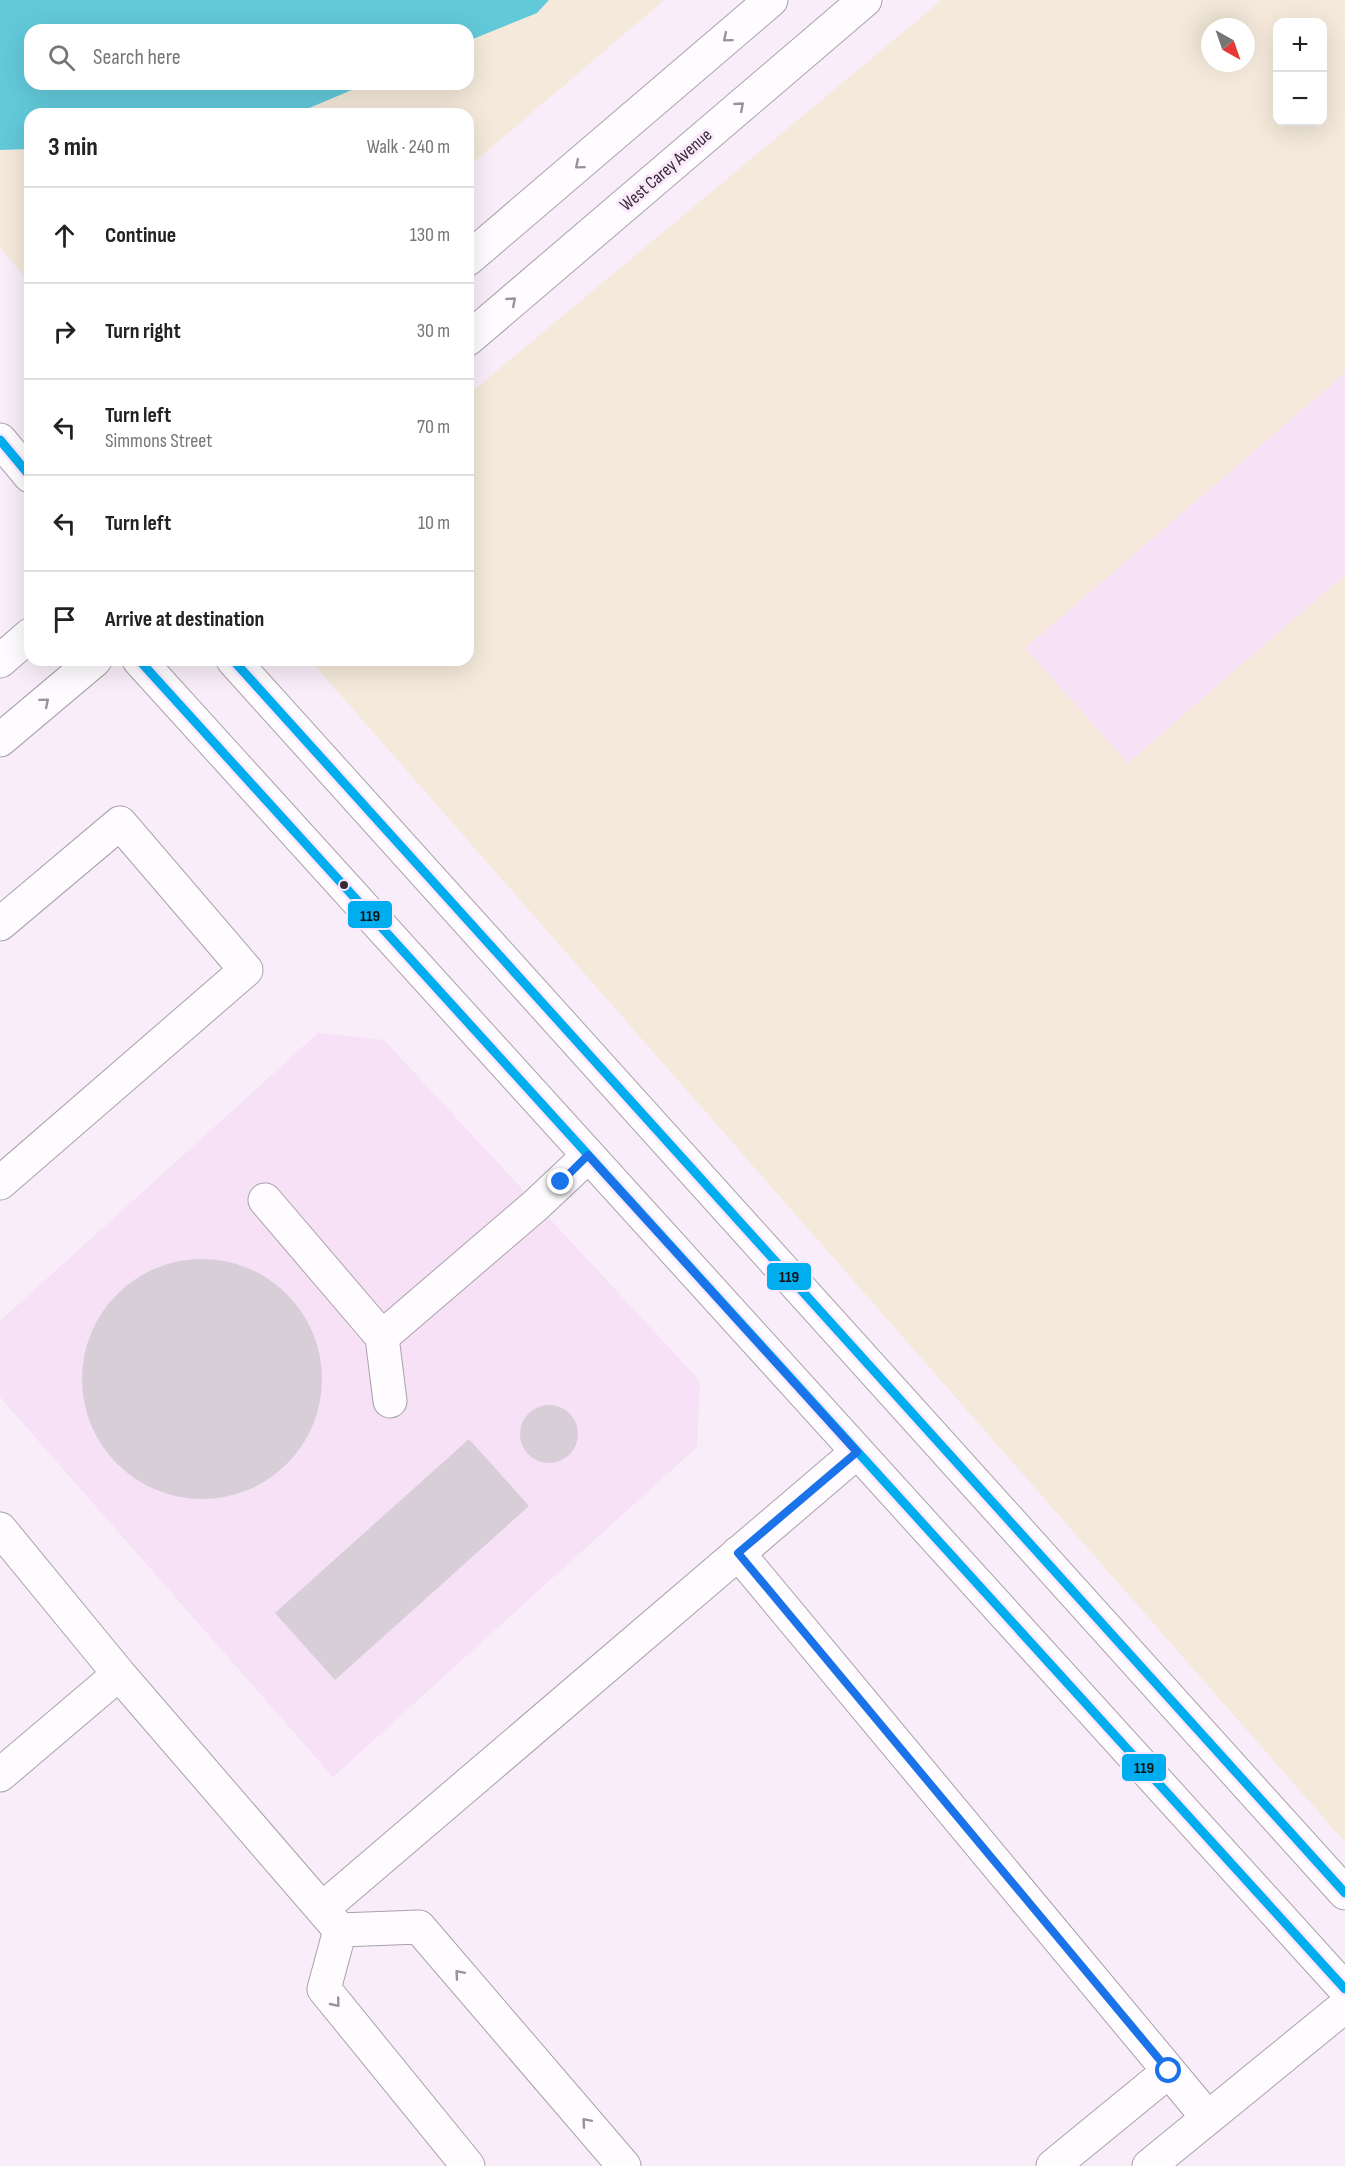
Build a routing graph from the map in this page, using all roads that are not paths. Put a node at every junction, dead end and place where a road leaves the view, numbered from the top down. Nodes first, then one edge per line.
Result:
1 (771, 0) edge
2 (865, 0) edge
3 (474, 254) edge
4 (474, 334) edge
5 (0, 440) edge
6 (24, 469) edge
7 (24, 641) edge
8 (0, 661) edge
9 (87, 666) edge
10 (144, 666) edge
11 (238, 666) edge
12 (0, 740) edge
13 (0, 924) edge
14 (588, 1155) junction
15 (0, 1183) edge
16 (265, 1200) dead end
17 (382, 1337) junction
18 (390, 1401) dead end
19 (857, 1452) junction
20 (0, 1529) edge
21 (738, 1553) junction
22 (119, 1674) junction
23 (0, 1775) edge
24 (1345, 1893) edge
25 (331, 1919) junction
26 (1345, 1989) edge
27 (1345, 2006) edge
28 (1169, 2071) junction
29 (1208, 2118) junction
30 (468, 2166) edge
31 (624, 2166) edge
32 (1053, 2166) edge
33 (1149, 2166) edge

1 -> 3 main road
4 -> 2 main road, West Carey Avenue
5 - 6 main road
7 - 8 main road
12 -> 9 main road
10 - 14 main road
11 - 24 main road
13 - 15 main road
14 - 17 main road
14 - 19 main road
16 - 17 main road
17 - 18 main road
19 - 21 main road
19 - 26 main road
20 - 22 main road
21 - 25 main road
21 - 28 main road
22 - 23 main road
22 - 25 main road
25 -> 30 main road
31 -> 25 main road
27 - 29 main road
28 - 29 main road
28 - 32 main road
29 - 33 main road

